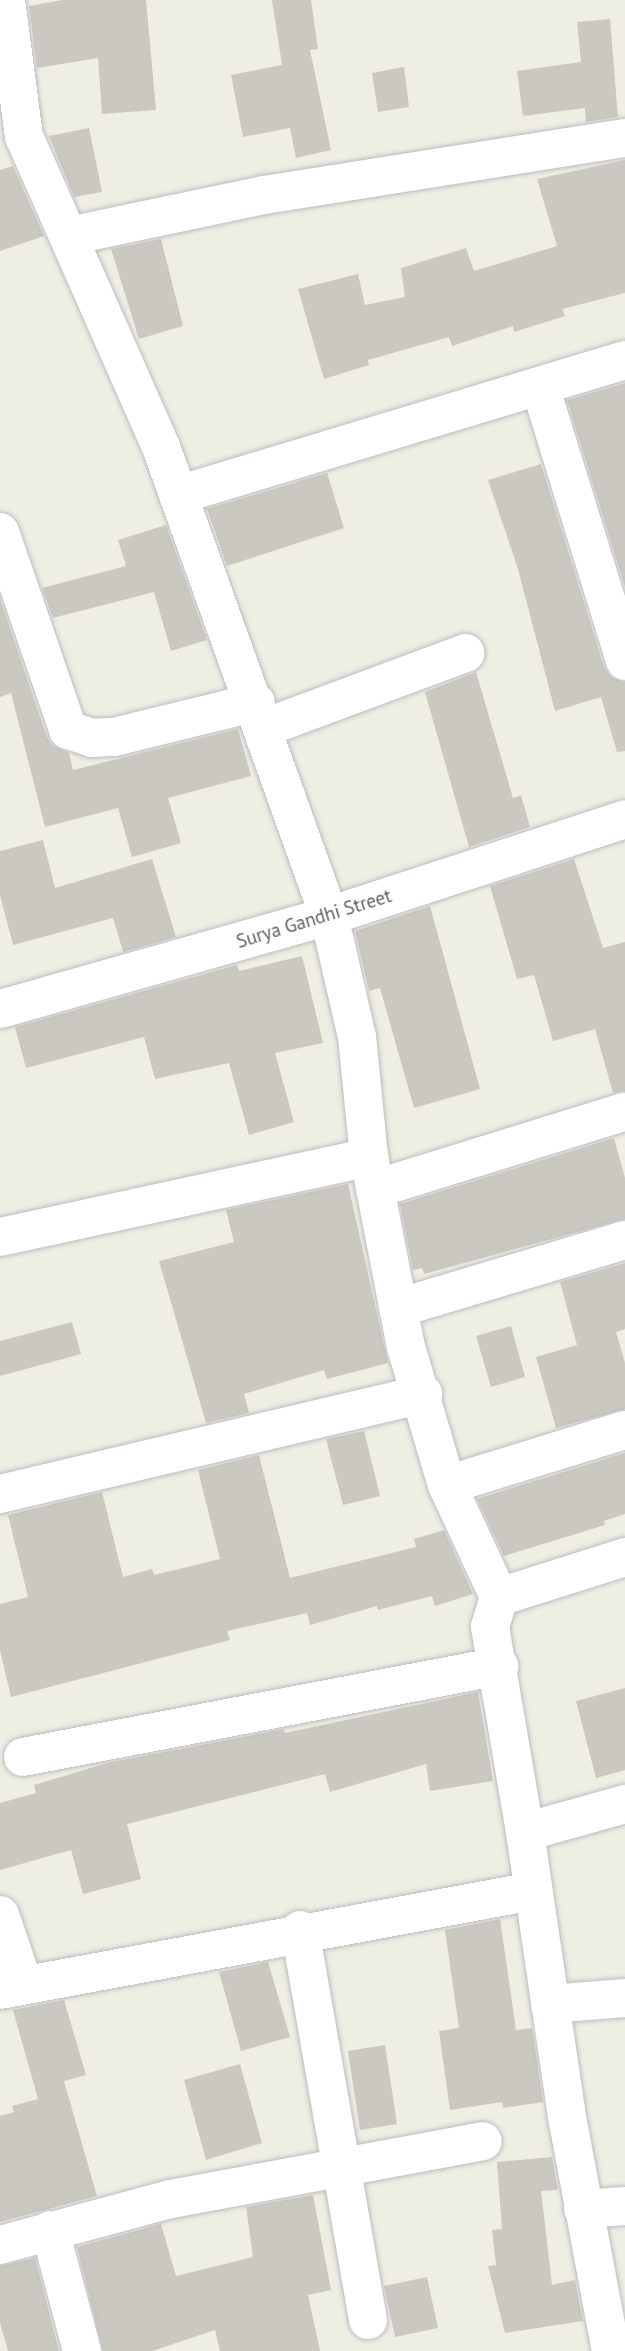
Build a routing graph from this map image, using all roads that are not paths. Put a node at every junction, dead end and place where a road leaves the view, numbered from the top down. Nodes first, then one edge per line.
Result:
1 (6, 0) edge
2 (625, 138) edge
3 (69, 236) junction
4 (625, 360) edge
5 (540, 386) junction
6 (178, 495) junction
7 (0, 532) edge
8 (466, 653) dead end
9 (625, 662) edge
10 (260, 715) junction
11 (623, 826) edge
12 (329, 916) junction
13 (0, 1009) edge
14 (624, 1112) edge
15 (372, 1173) junction
16 (0, 1237) edge
17 (625, 1240) edge
18 (398, 1308) junction
19 (424, 1394) junction
20 (625, 1430) edge
21 (447, 1485) junction
22 (0, 1494) edge
23 (625, 1557) edge
24 (499, 1597) junction
25 (499, 1666) junction
26 (23, 1756) dead end
27 (625, 1804) edge
28 (525, 1832) junction
29 (533, 1891) junction
30 (0, 1915) edge
31 (300, 1930) junction
32 (12, 1987) edge
33 (625, 1998) edge
34 (550, 2004) junction
35 (483, 2141) dead end
36 (338, 2166) junction
37 (625, 2206) edge
38 (583, 2208) junction
39 (50, 2230) junction
40 (0, 2245) edge
41 (368, 2320) dead end
42 (82, 2351) edge
43 (611, 2351) edge

1 - 3 street
2 - 3 street
3 - 6 street
4 - 5 street
5 - 6 street
5 - 9 street
6 - 10 street
7 - 10 street
8 - 10 street
10 - 12 street
11 - 12 street, Surya Gandhi Street
12 - 13 street, Surya Gandhi Street
12 - 15 street
14 - 15 street
15 - 16 street
15 - 18 street
17 - 18 street
18 - 19 street
19 - 21 street
19 - 22 street
20 - 21 street
21 - 24 street
23 - 24 street
24 - 25 street
25 - 26 street
25 - 28 street
27 - 28 street
28 - 29 street
29 - 31 street
29 - 34 street
30 - 32 street
31 - 32 street
31 - 36 street
33 - 34 street
34 - 38 street
35 - 36 street
36 - 39 street
36 - 41 street
37 - 38 street
38 - 43 street
39 - 40 street
39 - 42 street

